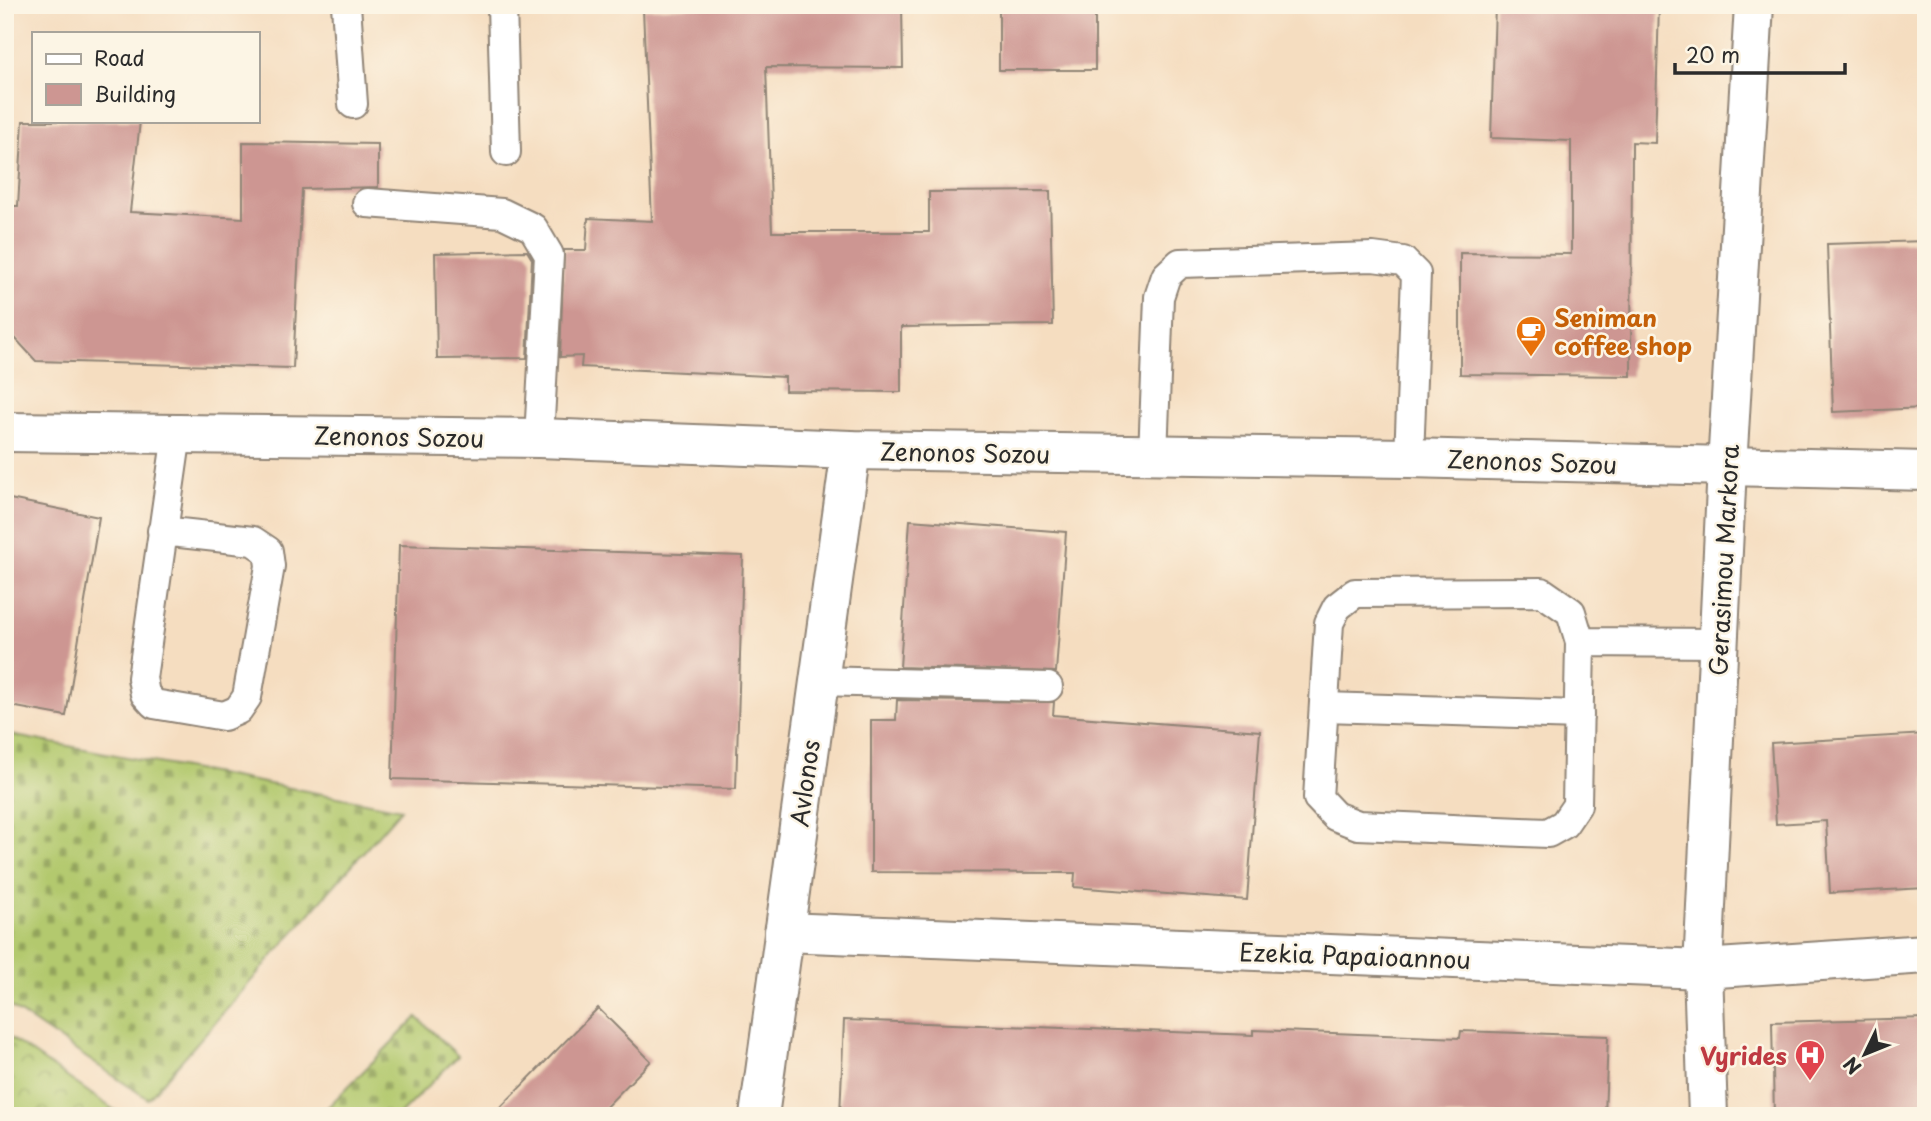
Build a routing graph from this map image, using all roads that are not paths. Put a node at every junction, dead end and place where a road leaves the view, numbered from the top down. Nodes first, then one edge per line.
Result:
1 (346, 5) edge
2 (502, 5) edge
3 (1754, 5) edge
4 (353, 104) dead end
5 (506, 152) dead end
6 (367, 203) dead end
7 (5, 432) edge
8 (177, 434) junction
9 (539, 438) junction
10 (850, 450) junction
11 (1153, 456) junction
12 (1409, 458) junction
13 (1727, 467) junction
14 (1926, 471) edge
15 (162, 531) junction
16 (1580, 642) junction
17 (1718, 643) junction
18 (818, 681) junction
19 (1048, 687) dead end
20 (1324, 707) junction
21 (1579, 715) junction
22 (784, 932) junction
23 (1926, 954) edge
24 (1703, 969) junction
25 (760, 1116) edge
26 (1709, 1116) edge

1 - 4 lane
2 - 5 lane
3 - 13 street, Gerasimou Markora
6 - 9 lane
7 - 8 street, Zenonos Sozou
8 - 9 street, Zenonos Sozou
8 - 15 lane
9 - 10 street, Zenonos Sozou
10 - 11 street, Zenonos Sozou
10 - 18 street, Avlonos
11 - 12 street, Zenonos Sozou
11 - 12 lane
12 - 13 street, Zenonos Sozou
13 - 14 street, Zenonos Sozou
13 - 17 street, Gerasimou Markora
15 - 15 lane
16 - 17 lane
16 - 20 lane
16 - 21 lane
17 - 24 street, Gerasimou Markora
18 - 19 lane
18 - 22 street, Avlonos
20 - 21 lane
20 - 21 lane
22 - 24 street, Ezekia Papaioannou
22 - 25 street, Avlonos
23 - 24 street, Ezekia Papaioannou
24 - 26 street, Gerasimou Markora

